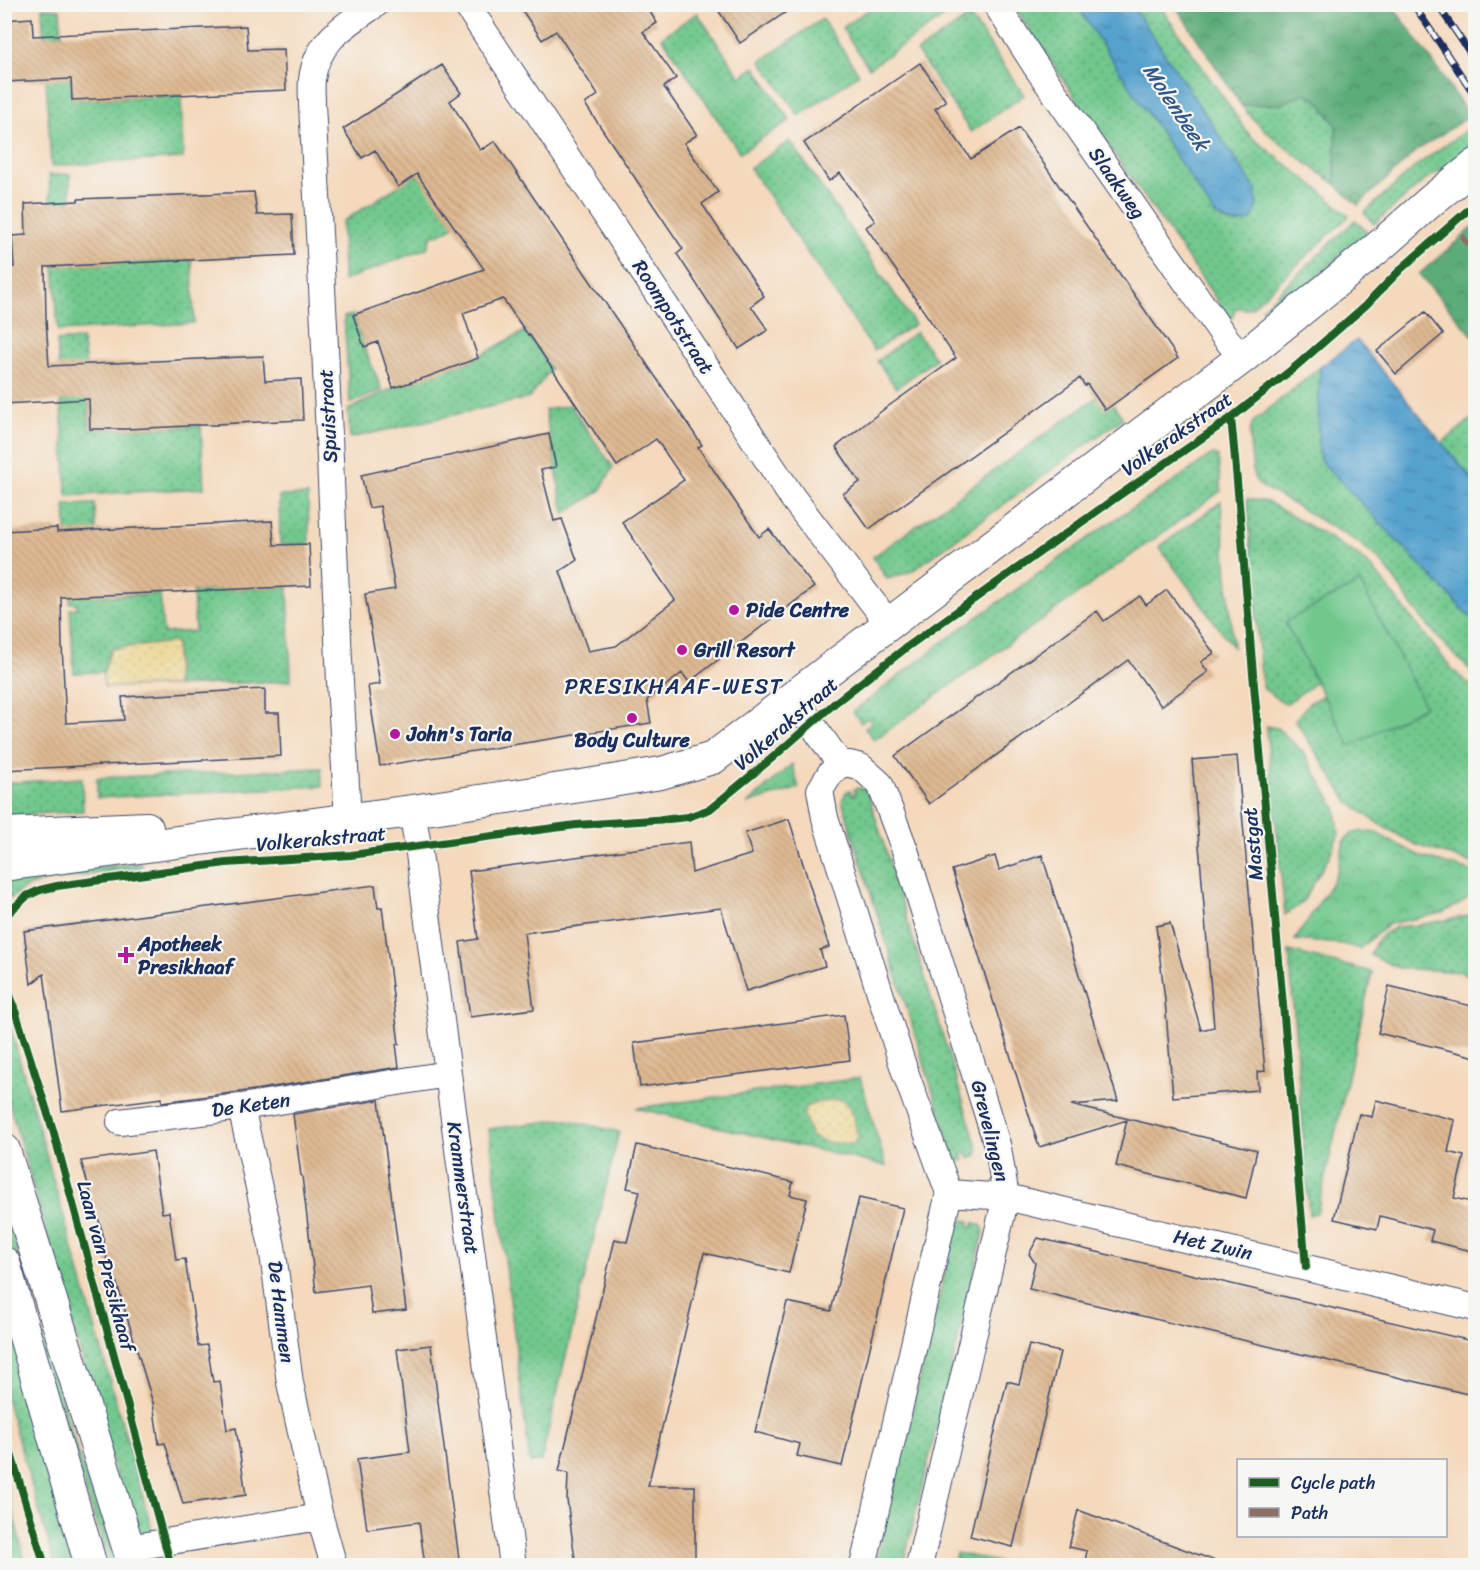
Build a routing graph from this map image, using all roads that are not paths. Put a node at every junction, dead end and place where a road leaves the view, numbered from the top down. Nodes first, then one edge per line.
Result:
1 (376, 4) edge
2 (466, 4) edge
3 (996, 4) edge
4 (1476, 165) edge
5 (1242, 358) junction
6 (889, 624) junction
7 (793, 697) junction
8 (840, 764) junction
9 (412, 811) junction
10 (348, 819) junction
11 (4, 834) edge
12 (4, 865) edge
13 (448, 1074) junction
14 (241, 1107) junction
15 (120, 1122) dead end
16 (4, 1150) edge
17 (949, 1192) junction
18 (1006, 1197) junction
19 (4, 1263) edge
20 (1476, 1308) edge
21 (320, 1517) junction
22 (131, 1557) edge
23 (91, 1566) edge
24 (334, 1566) edge
25 (513, 1566) edge
26 (863, 1566) edge
27 (919, 1566) edge

1 - 10 street, Spuistraat
2 - 6 street, Roompotstraat
3 - 5 street, Slaakweg
4 - 5 street, Volkerakstraat
5 - 6 street, Volkerakstraat
6 - 7 street, Volkerakstraat
7 - 8 street
7 - 9 street, Volkerakstraat
8 - 17 street
8 - 18 street, Grevelingen
9 - 10 street, Volkerakstraat
9 - 13 street, Krammerstraat
10 - 11 street, Volkerakstraat
10 - 12 street, Volkerakstraat
13 - 14 street, De Keten
13 - 25 street, Krammerstraat
14 - 15 street, De Keten
14 - 21 street, De Hammen
16 - 22 street
17 - 18 street, Het Zwin
17 - 26 street
18 - 20 street, Het Zwin
18 - 27 street, Grevelingen
19 - 23 street
21 - 22 street
21 - 24 street, De Hammen

